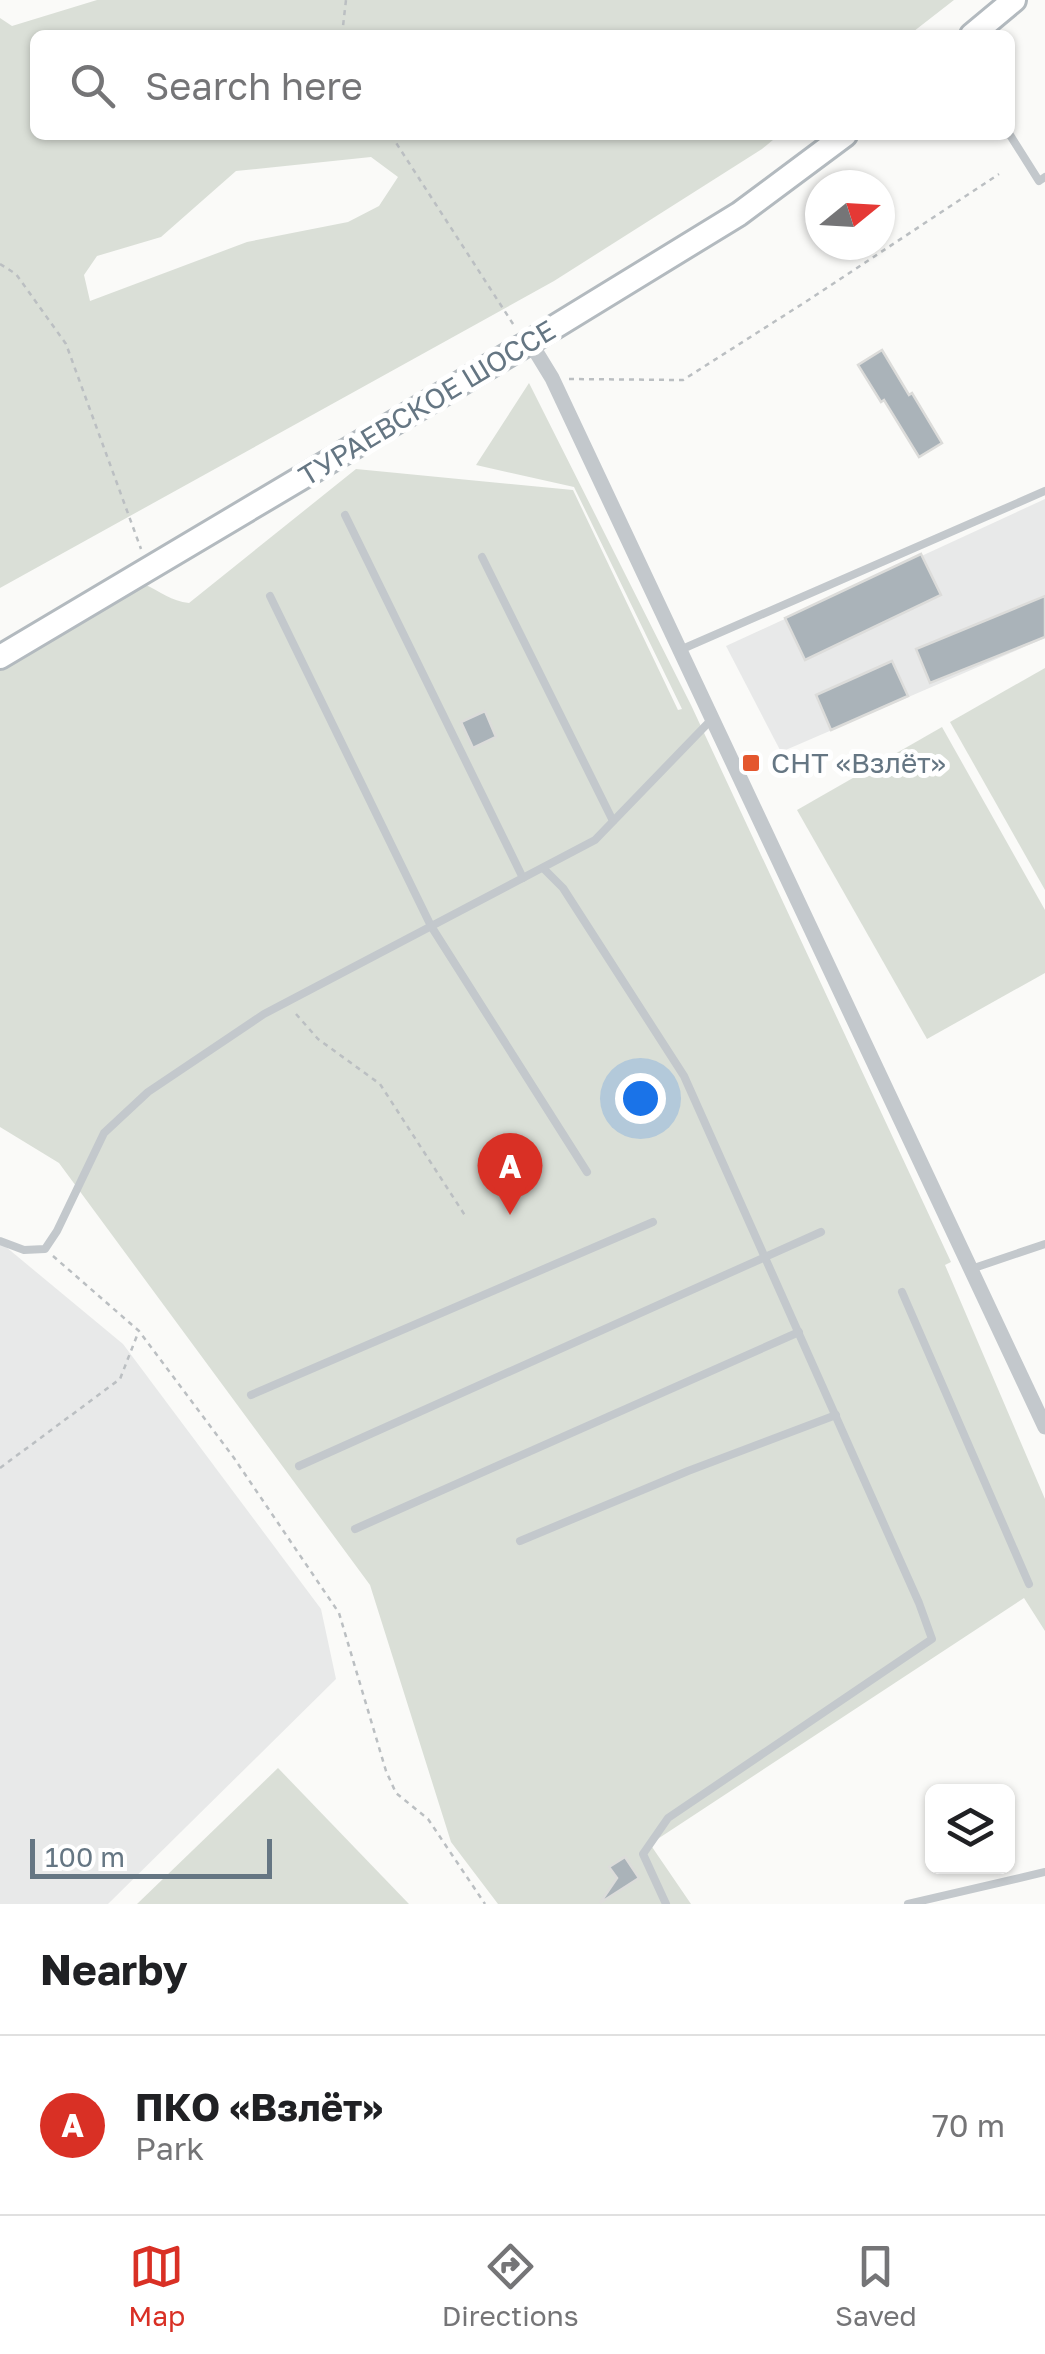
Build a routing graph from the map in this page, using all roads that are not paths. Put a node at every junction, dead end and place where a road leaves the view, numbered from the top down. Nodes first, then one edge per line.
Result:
1 (1014, 0) edge
2 (978, 30) edge
3 (838, 140) edge
4 (1013, 140) edge
5 (1045, 178) edge
6 (530, 342) junction
7 (1045, 491) edge
8 (345, 516) dead end
9 (482, 557) dead end
10 (270, 596) dead end
11 (680, 650) junction
12 (0, 657) edge
13 (712, 719) junction
14 (613, 822) junction
15 (542, 868) junction
16 (523, 878) junction
17 (431, 926) junction
18 (587, 1172) dead end
19 (653, 1222) dead end
20 (821, 1232) dead end
21 (0, 1241) edge
22 (1045, 1244) edge
23 (767, 1258) junction
24 (971, 1269) junction
25 (902, 1292) dead end
26 (800, 1332) junction
27 (252, 1395) dead end
28 (836, 1416) junction
29 (1045, 1427) edge
30 (299, 1466) dead end
31 (355, 1529) dead end
32 (520, 1541) dead end
33 (1028, 1584) dead end
34 (1045, 1872) edge
35 (666, 1904) edge
36 (908, 1904) edge

1 - 2 main road
3 - 6 main road, ТУРАЕВСКОЕ ШОССЕ
4 - 5 lane
6 - 11 street
6 - 12 main road, ТУРАЕВСКОЕ ШОССЕ
7 - 11 lane
8 - 16 lane
9 - 14 lane
10 - 17 lane
11 - 13 street
13 - 14 lane
13 - 24 street
14 - 15 lane
15 - 16 lane
15 - 23 lane
16 - 17 lane
17 - 18 lane
17 - 21 lane
19 - 27 lane
20 - 23 lane
22 - 24 lane
23 - 26 lane
23 - 30 lane
24 - 29 street
25 - 33 lane
26 - 28 lane
26 - 31 lane
28 - 32 lane
28 - 35 lane
34 - 36 lane

